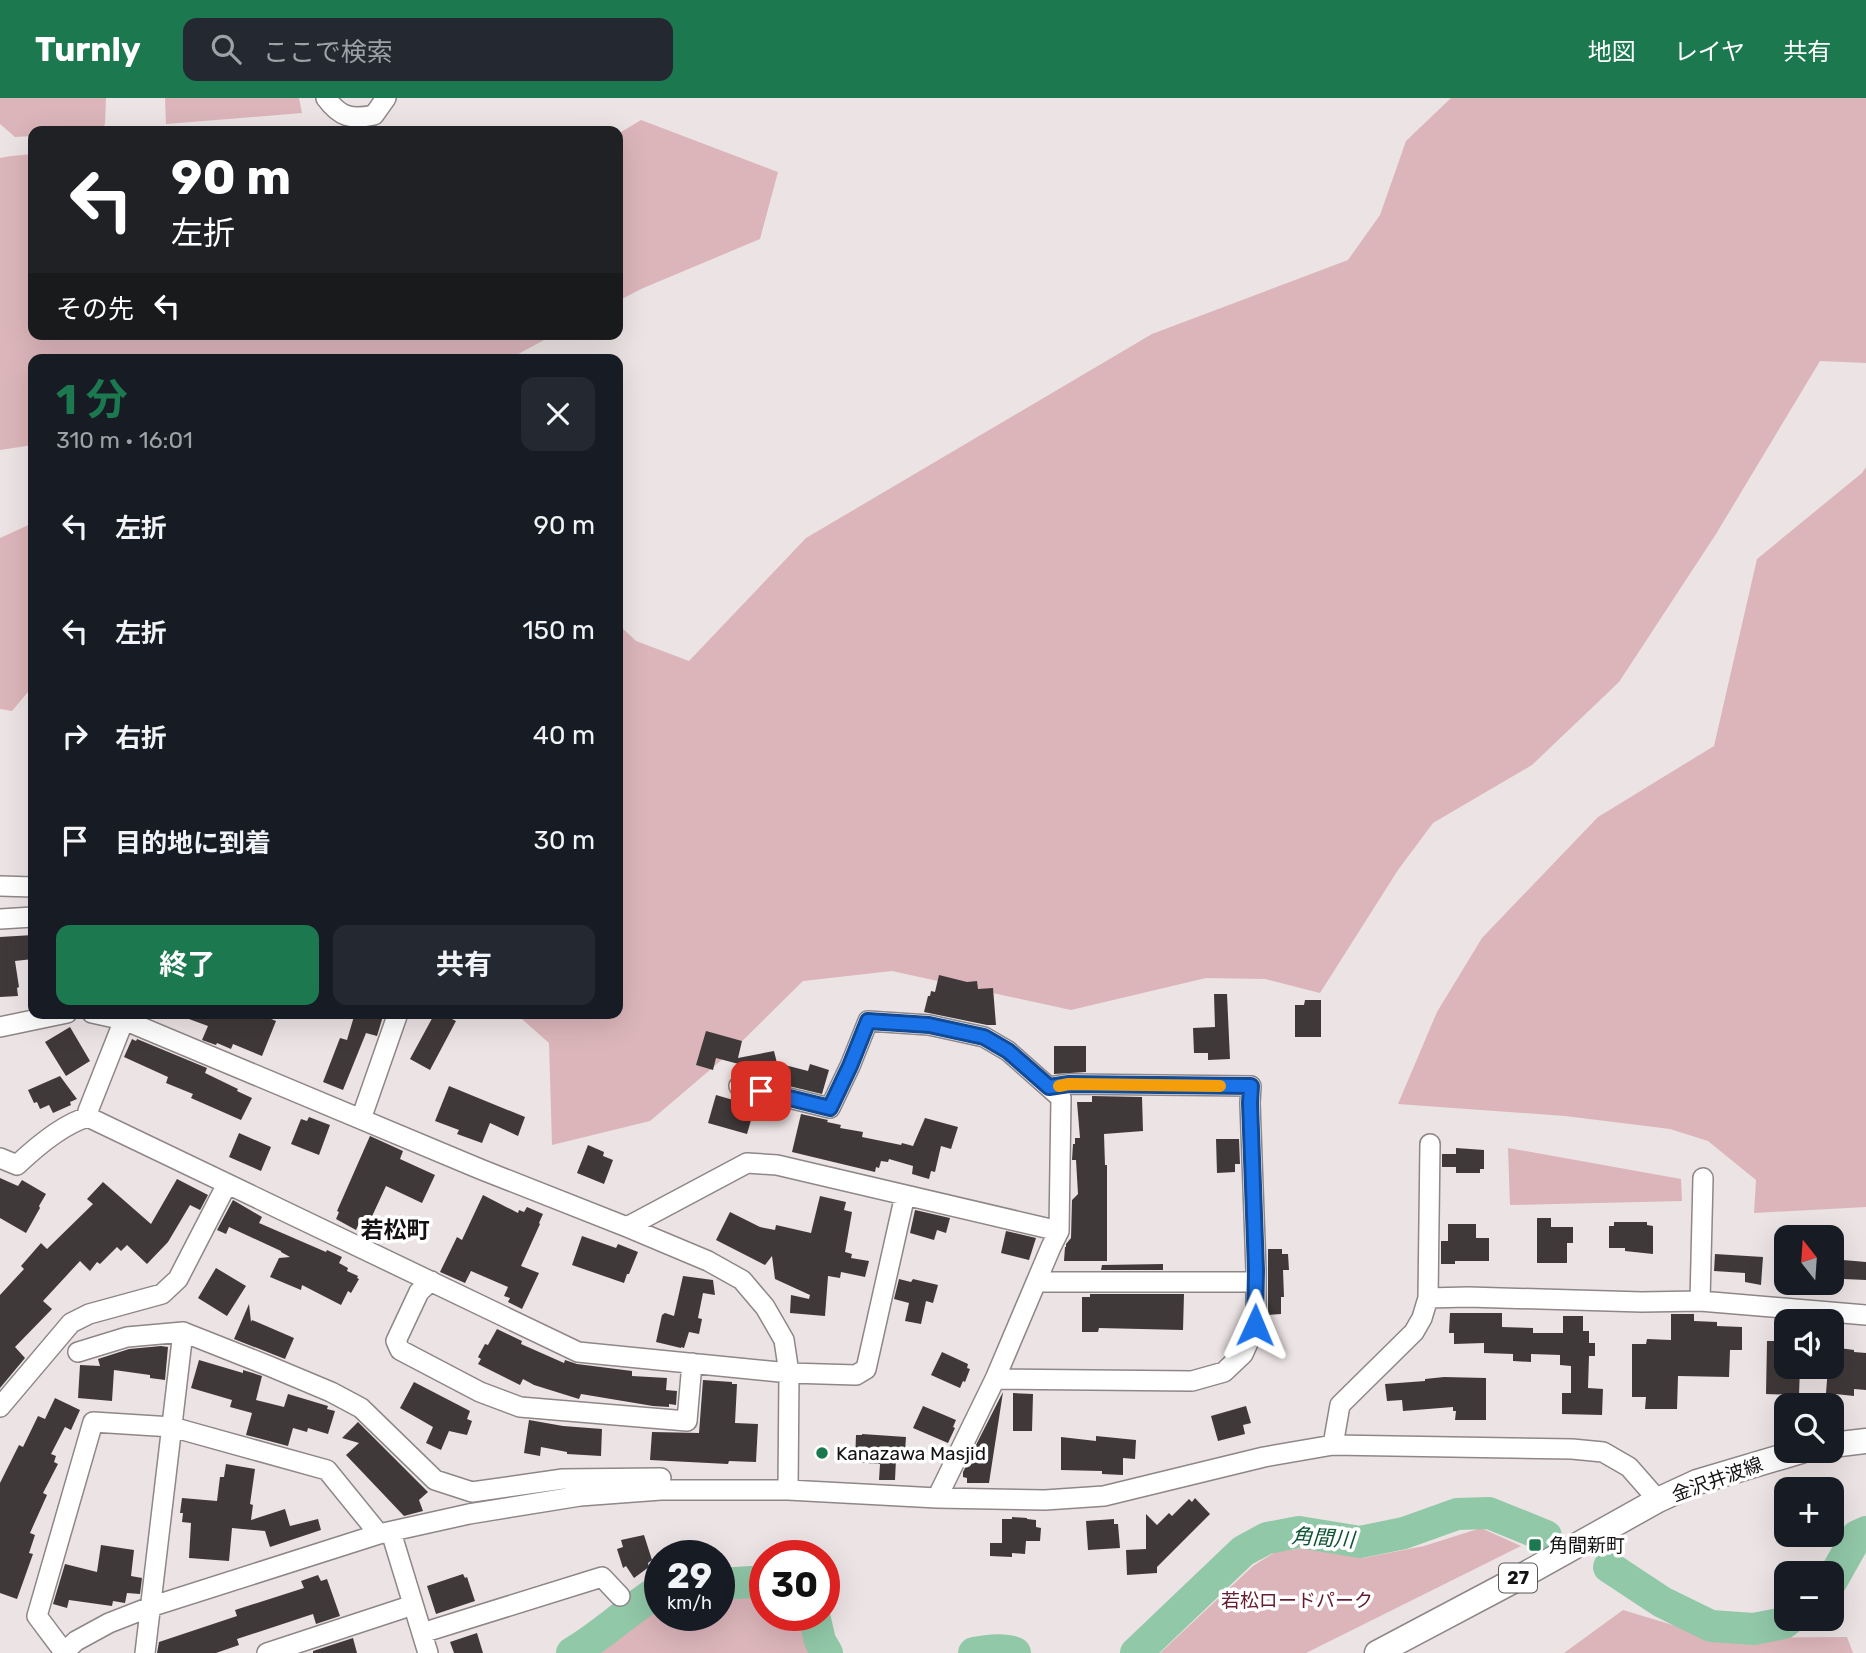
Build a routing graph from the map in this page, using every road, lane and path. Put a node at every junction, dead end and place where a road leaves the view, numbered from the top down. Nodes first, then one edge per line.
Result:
1 (326, 98) edge
2 (386, 98) edge
3 (0, 886) edge
4 (28, 887) edge
5 (28, 917) edge
6 (0, 919) edge
7 (38, 1019) edge
8 (119, 1019) edge
9 (396, 1019) edge
10 (124, 1020) junction
11 (0, 1027) edge
12 (738, 1086) dead end
13 (1049, 1087) junction
14 (88, 1117) junction
15 (361, 1119) junction
16 (1430, 1144) dead end
17 (0, 1158) edge
18 (1703, 1178) dead end
19 (227, 1184) junction
20 (905, 1195) junction
21 (627, 1227) junction
22 (1059, 1231) junction
23 (430, 1281) junction
24 (1036, 1282) junction
25 (1256, 1282) junction
26 (1428, 1298) junction
27 (1700, 1301) junction
28 (1866, 1315) edge
29 (183, 1332) junction
30 (78, 1352) dead end
31 (692, 1363) junction
32 (789, 1373) junction
33 (995, 1378) junction
34 (0, 1407) edge
35 (172, 1427) junction
36 (1866, 1441) edge
37 (1844, 1444) edge
38 (1333, 1445) junction
39 (1774, 1459) edge
40 (788, 1483) junction
41 (937, 1498) junction
42 (1658, 1500) junction
43 (385, 1533) junction
44 (620, 1596) dead end
45 (413, 1605) junction
46 (150, 1607) junction
47 (422, 1633) junction
48 (63, 1652) edge
49 (145, 1653) edge
50 (267, 1653) edge
51 (428, 1653) edge
52 (1377, 1653) edge

1 - 2 street
3 - 4 street
5 - 6 street
7 - 11 street
8 - 10 street
9 - 15 street
10 - 14 street
10 - 15 street
12 - 13 street
13 - 22 street
13 - 25 street
14 - 17 street
14 - 19 street
15 - 21 street
16 - 26 street
18 - 27 street
19 - 23 street
19 - 34 street
20 - 21 street
20 - 22 street
20 - 32 street
21 - 32 street
22 - 24 street
23 - 31 street
23 - 31 street
24 - 25 street
24 - 33 street
25 - 33 street
26 - 27 street
26 - 38 street
27 - 28 street
29 - 30 street
29 - 35 street
29 - 40 street
31 - 32 street
32 - 40 street
33 - 41 street
35 - 43 street
35 - 46 street
35 - 48 street
36 - 37 main road
38 - 41 street
38 - 42 street
39 - 42 main road, 金沢井波線 / 27
40 - 41 street
40 - 43 street
42 - 52 main road, 金沢井波線 / 27
43 - 45 street
43 - 46 street
44 - 47 street
45 - 47 street
45 - 50 street
46 - 48 street
46 - 49 street
47 - 51 street

